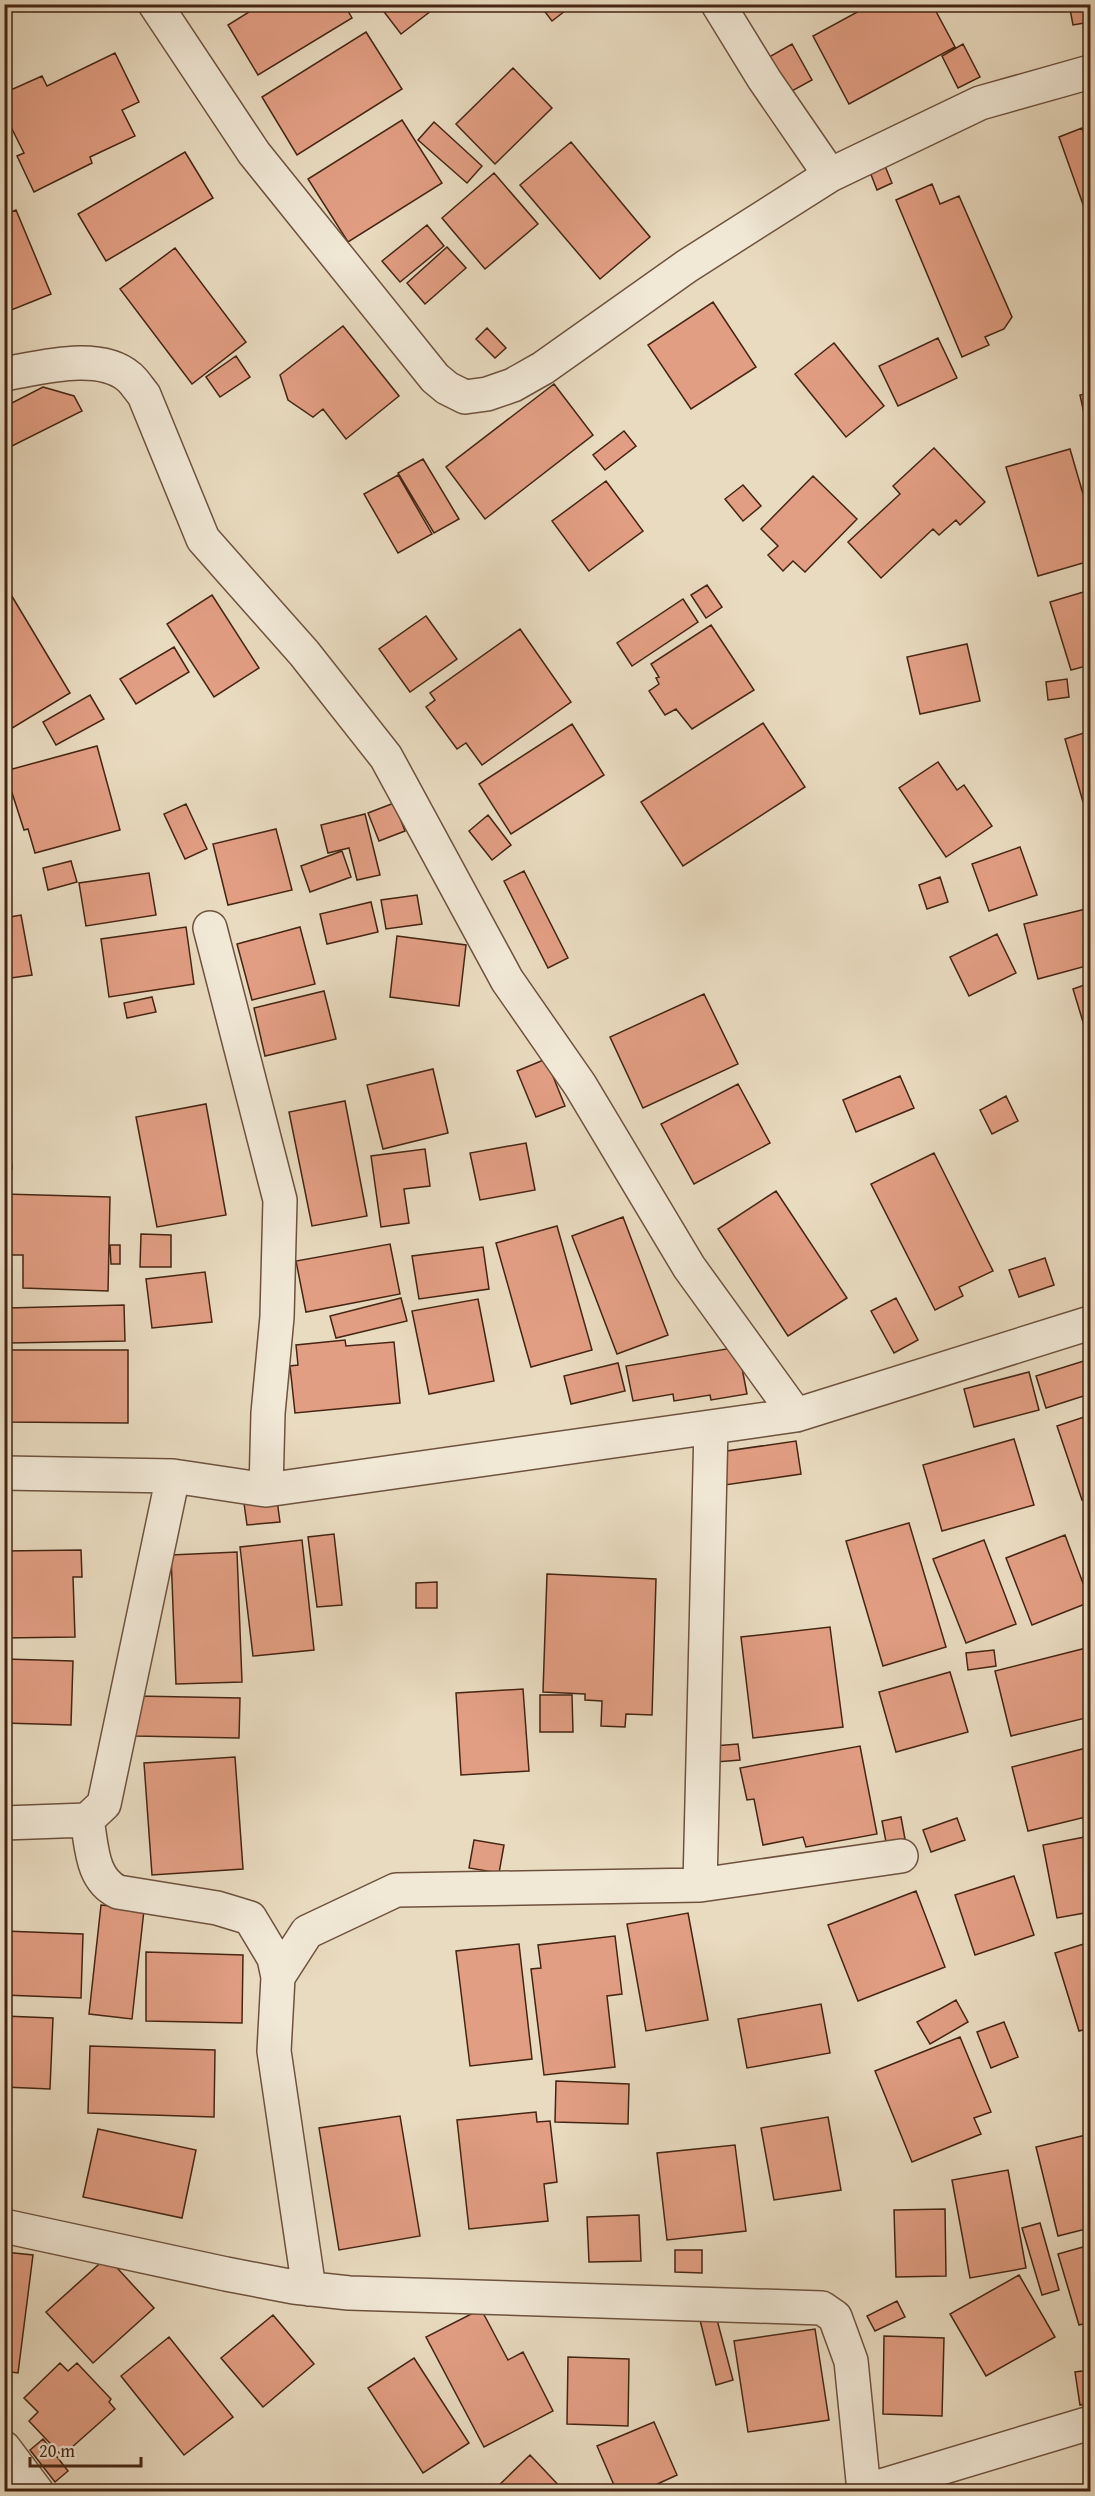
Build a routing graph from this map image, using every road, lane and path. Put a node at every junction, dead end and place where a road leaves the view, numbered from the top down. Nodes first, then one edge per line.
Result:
1 (155, 4) edge
2 (718, 4) edge
3 (1090, 72) edge
4 (830, 175) junction
5 (4, 374) edge
6 (210, 928) dead end
7 (1090, 1323) edge
8 (795, 1415) junction
9 (711, 1427) junction
10 (4, 1473) edge
11 (173, 1476) junction
12 (266, 1490) junction
13 (87, 1820) junction
14 (4, 1823) edge
15 (902, 1856) dead end
16 (700, 1885) junction
17 (250, 1918) junction
18 (308, 1932) junction
19 (278, 1977) junction
20 (4, 2226) edge
21 (309, 2289) junction
22 (1090, 2423) edge
23 (4, 2448) edge
24 (863, 2491) edge
25 (37, 2492) edge

1 - 4 street
2 - 4 street
3 - 4 street
5 - 8 street
6 - 12 street
7 - 8 street
8 - 9 street
9 - 12 street
9 - 16 street
10 - 11 street
11 - 12 street
11 - 13 street
13 - 14 street
13 - 17 street
15 - 16 street
16 - 18 street
17 - 18 street
17 - 19 street
18 - 19 street
19 - 21 street
20 - 21 street
21 - 24 street
22 - 24 street
23 - 25 street

